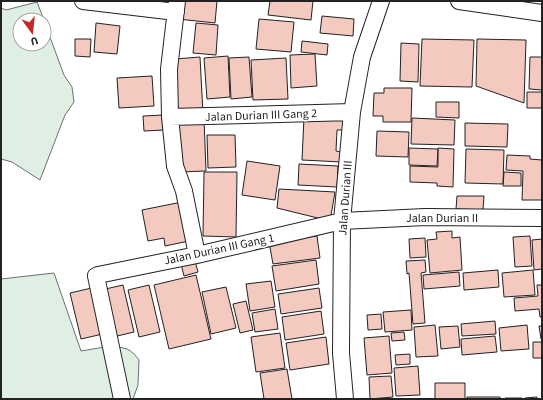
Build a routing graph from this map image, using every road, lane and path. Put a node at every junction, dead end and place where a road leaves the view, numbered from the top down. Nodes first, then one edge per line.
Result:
1 (83, 1) edge
2 (381, 1) edge
3 (459, 1) edge
4 (176, 7) edge
5 (542, 13) edge
6 (352, 112) junction
7 (170, 117) junction
8 (542, 218) edge
9 (342, 221) junction
10 (198, 255) junction
11 (122, 399) edge
12 (345, 399) edge

1 - 4 street
2 - 6 street, Jalan Durian III
3 - 5 street
4 - 7 street
6 - 7 street, Jalan Durian III Gang 2
6 - 9 street, Jalan Durian III
7 - 10 street
8 - 9 street, Jalan Durian II
9 - 10 street, Jalan Durian III Gang 1
9 - 12 street, Jalan Durian III
10 - 11 street, Jalan Durian III Gang 1

